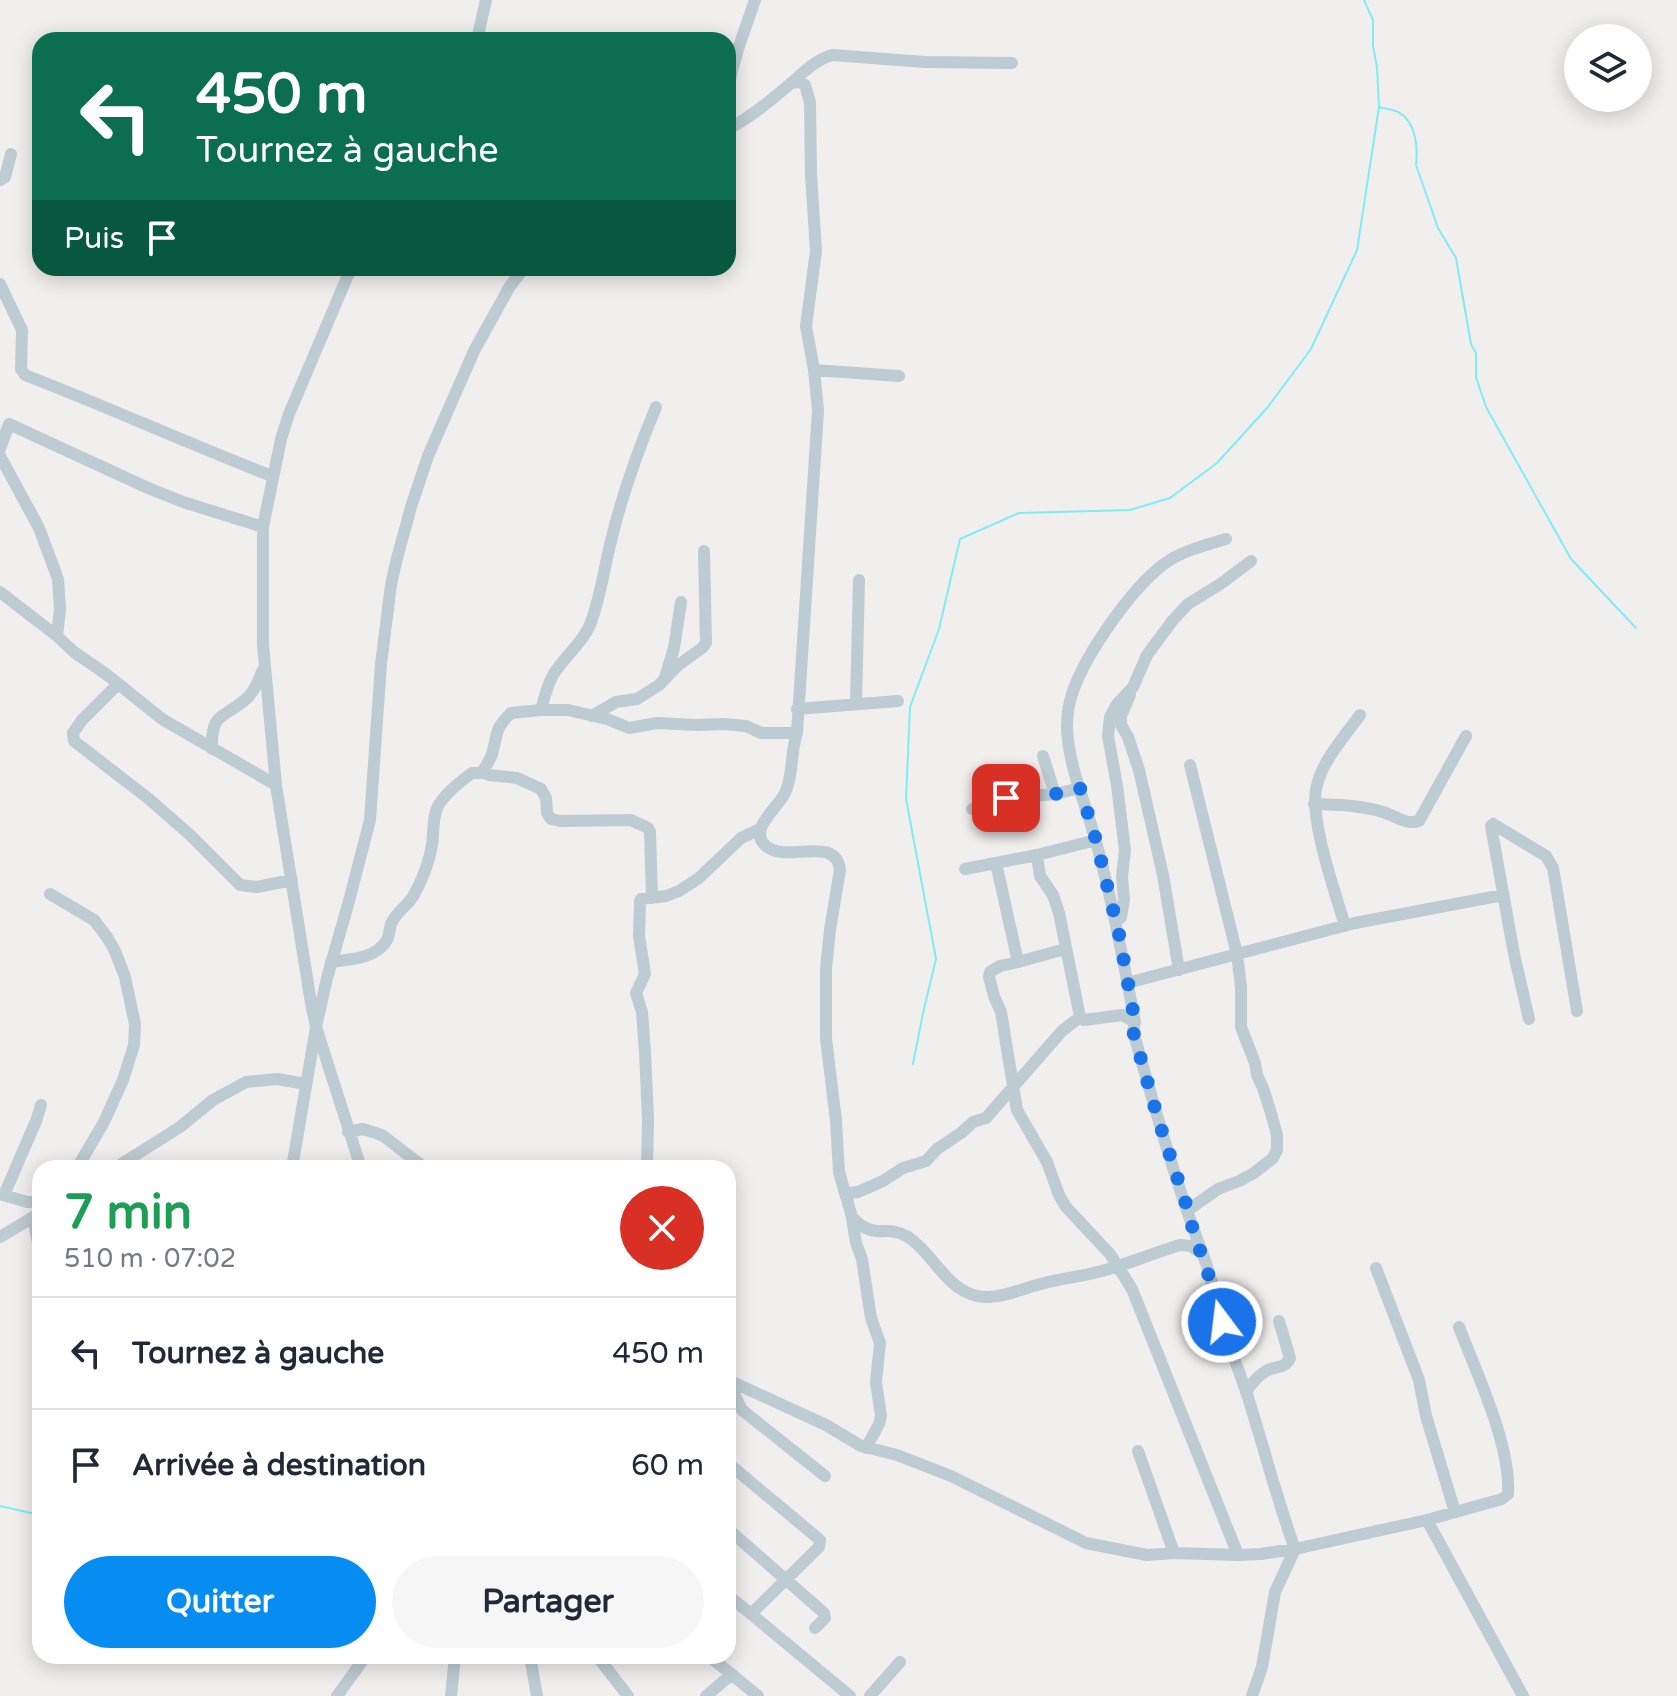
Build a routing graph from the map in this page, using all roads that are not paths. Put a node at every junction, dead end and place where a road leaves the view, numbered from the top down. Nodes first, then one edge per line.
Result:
1 (486, 0) edge
2 (755, 0) edge
3 (479, 32) edge
4 (736, 61) edge
5 (1012, 63) dead end
6 (791, 83) junction
7 (736, 124) edge
8 (11, 154) dead end
9 (0, 180) edge
10 (348, 276) edge
11 (518, 276) edge
12 (0, 284) edge
13 (814, 370) junction
14 (899, 376) dead end
15 (656, 407) dead end
16 (0, 449) edge
17 (0, 456) edge
18 (272, 476) junction
19 (263, 527) junction
20 (1226, 539) dead end
21 (704, 551) dead end
22 (1251, 561) dead end
23 (859, 580) dead end
24 (0, 592) edge
25 (681, 602) dead end
26 (57, 636) junction
27 (264, 666) junction
28 (664, 681) junction
29 (118, 684) junction
30 (1133, 687) junction
31 (898, 701) dead end
32 (856, 703) junction
33 (797, 709) junction
34 (541, 710) junction
35 (1360, 715) dead end
36 (592, 716) junction
37 (797, 733) junction
38 (1466, 736) dead end
39 (212, 749) junction
40 (1043, 756) dead end
41 (1190, 765) dead end
42 (481, 772) junction
43 (276, 785) junction
44 (1080, 788) junction
45 (1055, 794) junction
46 (1314, 804) junction
47 (972, 809) dead end
48 (760, 829) junction
49 (1096, 840) junction
50 (1037, 855) junction
51 (996, 863) junction
52 (965, 869) dead end
53 (292, 880) junction
54 (50, 894) dead end
55 (1503, 895) junction
56 (652, 898) junction
57 (1116, 922) junction
58 (1345, 926) junction
59 (1065, 949) junction
60 (1237, 954) junction
61 (331, 962) junction
62 (1018, 962) junction
63 (1179, 970) junction
64 (1127, 983) junction
65 (1577, 1011) dead end
66 (1080, 1017) junction
67 (1529, 1019) dead end
68 (1135, 1022) junction
69 (316, 1027) junction
70 (306, 1084) junction
71 (1013, 1085) junction
72 (41, 1105) dead end
73 (348, 1132) junction
74 (82, 1160) edge
75 (128, 1160) edge
76 (293, 1160) edge
77 (358, 1160) edge
78 (415, 1160) edge
79 (647, 1160) edge
80 (844, 1191) junction
81 (2, 1195) edge
82 (32, 1202) edge
83 (1188, 1210) junction
84 (852, 1217) junction
85 (32, 1218) edge
86 (0, 1237) edge
87 (1201, 1253) junction
88 (1118, 1265) junction
89 (1376, 1268) dead end
90 (1279, 1321) dead end
91 (1459, 1327) dead end
92 (736, 1385) edge
93 (1246, 1392) junction
94 (736, 1398) edge
95 (866, 1448) junction
96 (1138, 1451) dead end
97 (736, 1470) edge
98 (825, 1476) dead end
99 (1455, 1512) junction
100 (1427, 1520) junction
101 (736, 1536) edge
102 (1295, 1549) junction
103 (1174, 1553) junction
104 (1238, 1555) junction
105 (785, 1580) junction
106 (736, 1602) edge
107 (751, 1614) junction
108 (815, 1628) dead end
109 (900, 1662) dead end
110 (360, 1664) edge
111 (454, 1664) edge
112 (531, 1664) edge
113 (603, 1664) edge
114 (720, 1664) edge
115 (732, 1674) junction
116 (845, 1694) edge
117 (337, 1696) edge
118 (451, 1696) edge
119 (537, 1696) edge
120 (628, 1696) edge
121 (707, 1696) edge
122 (758, 1696) edge
123 (870, 1696) edge
124 (1252, 1696) edge
125 (1523, 1696) edge

1 - 3 street
2 - 4 street
5 - 6 street
6 - 7 street
6 - 13 street
8 - 9 street
10 - 18 street
11 - 61 street
12 - 18 street
13 - 14 street
13 - 33 street
15 - 34 street
16 - 19 street
17 - 26 street
18 - 19 street
19 - 27 street
20 - 44 street
21 - 28 street
22 - 30 street
23 - 32 street
24 - 26 street
25 - 28 street
26 - 29 street
27 - 39 street
27 - 43 street
28 - 36 street
29 - 39 street
29 - 53 street
30 - 57 street
30 - 63 street
31 - 32 street
32 - 33 street
33 - 37 street
34 - 36 street
34 - 42 street
35 - 46 street
36 - 37 street
37 - 48 street
38 - 46 street
39 - 43 street
40 - 45 street
41 - 60 street
42 - 56 street
42 - 61 street
43 - 53 street
44 - 45 street
44 - 49 street
45 - 47 street
46 - 58 street
48 - 56 street
48 - 80 street
49 - 50 street
49 - 57 street
50 - 51 street
50 - 59 street
51 - 52 street
51 - 62 street
53 - 69 street
54 - 74 street
55 - 58 street
55 - 65 street
55 - 67 street
56 - 79 street
57 - 64 street
58 - 60 street
59 - 62 street
59 - 66 street
60 - 63 street
60 - 83 street
61 - 69 street
62 - 71 street
63 - 64 street
64 - 68 street
66 - 68 street
66 - 71 street
68 - 83 street
69 - 70 street
69 - 73 street
70 - 75 street
70 - 76 street
71 - 80 street
71 - 88 street
72 - 81 street
73 - 77 street
73 - 78 street
80 - 84 street
81 - 82 street
83 - 87 street
84 - 88 street
84 - 95 street
85 - 86 street
87 - 88 street
87 - 93 street
88 - 104 street
89 - 99 street
90 - 93 street
91 - 99 street
92 - 95 street
93 - 102 street
94 - 98 street
95 - 103 street
96 - 103 street
97 - 105 street
99 - 100 street
100 - 102 street
100 - 125 street
101 - 105 street
102 - 104 street
102 - 124 street
103 - 104 street
105 - 107 street
105 - 108 street
106 - 107 street
107 - 116 street
109 - 123 street
110 - 117 street
111 - 118 street
112 - 119 street
113 - 120 street
114 - 115 street
115 - 121 street
115 - 122 street

